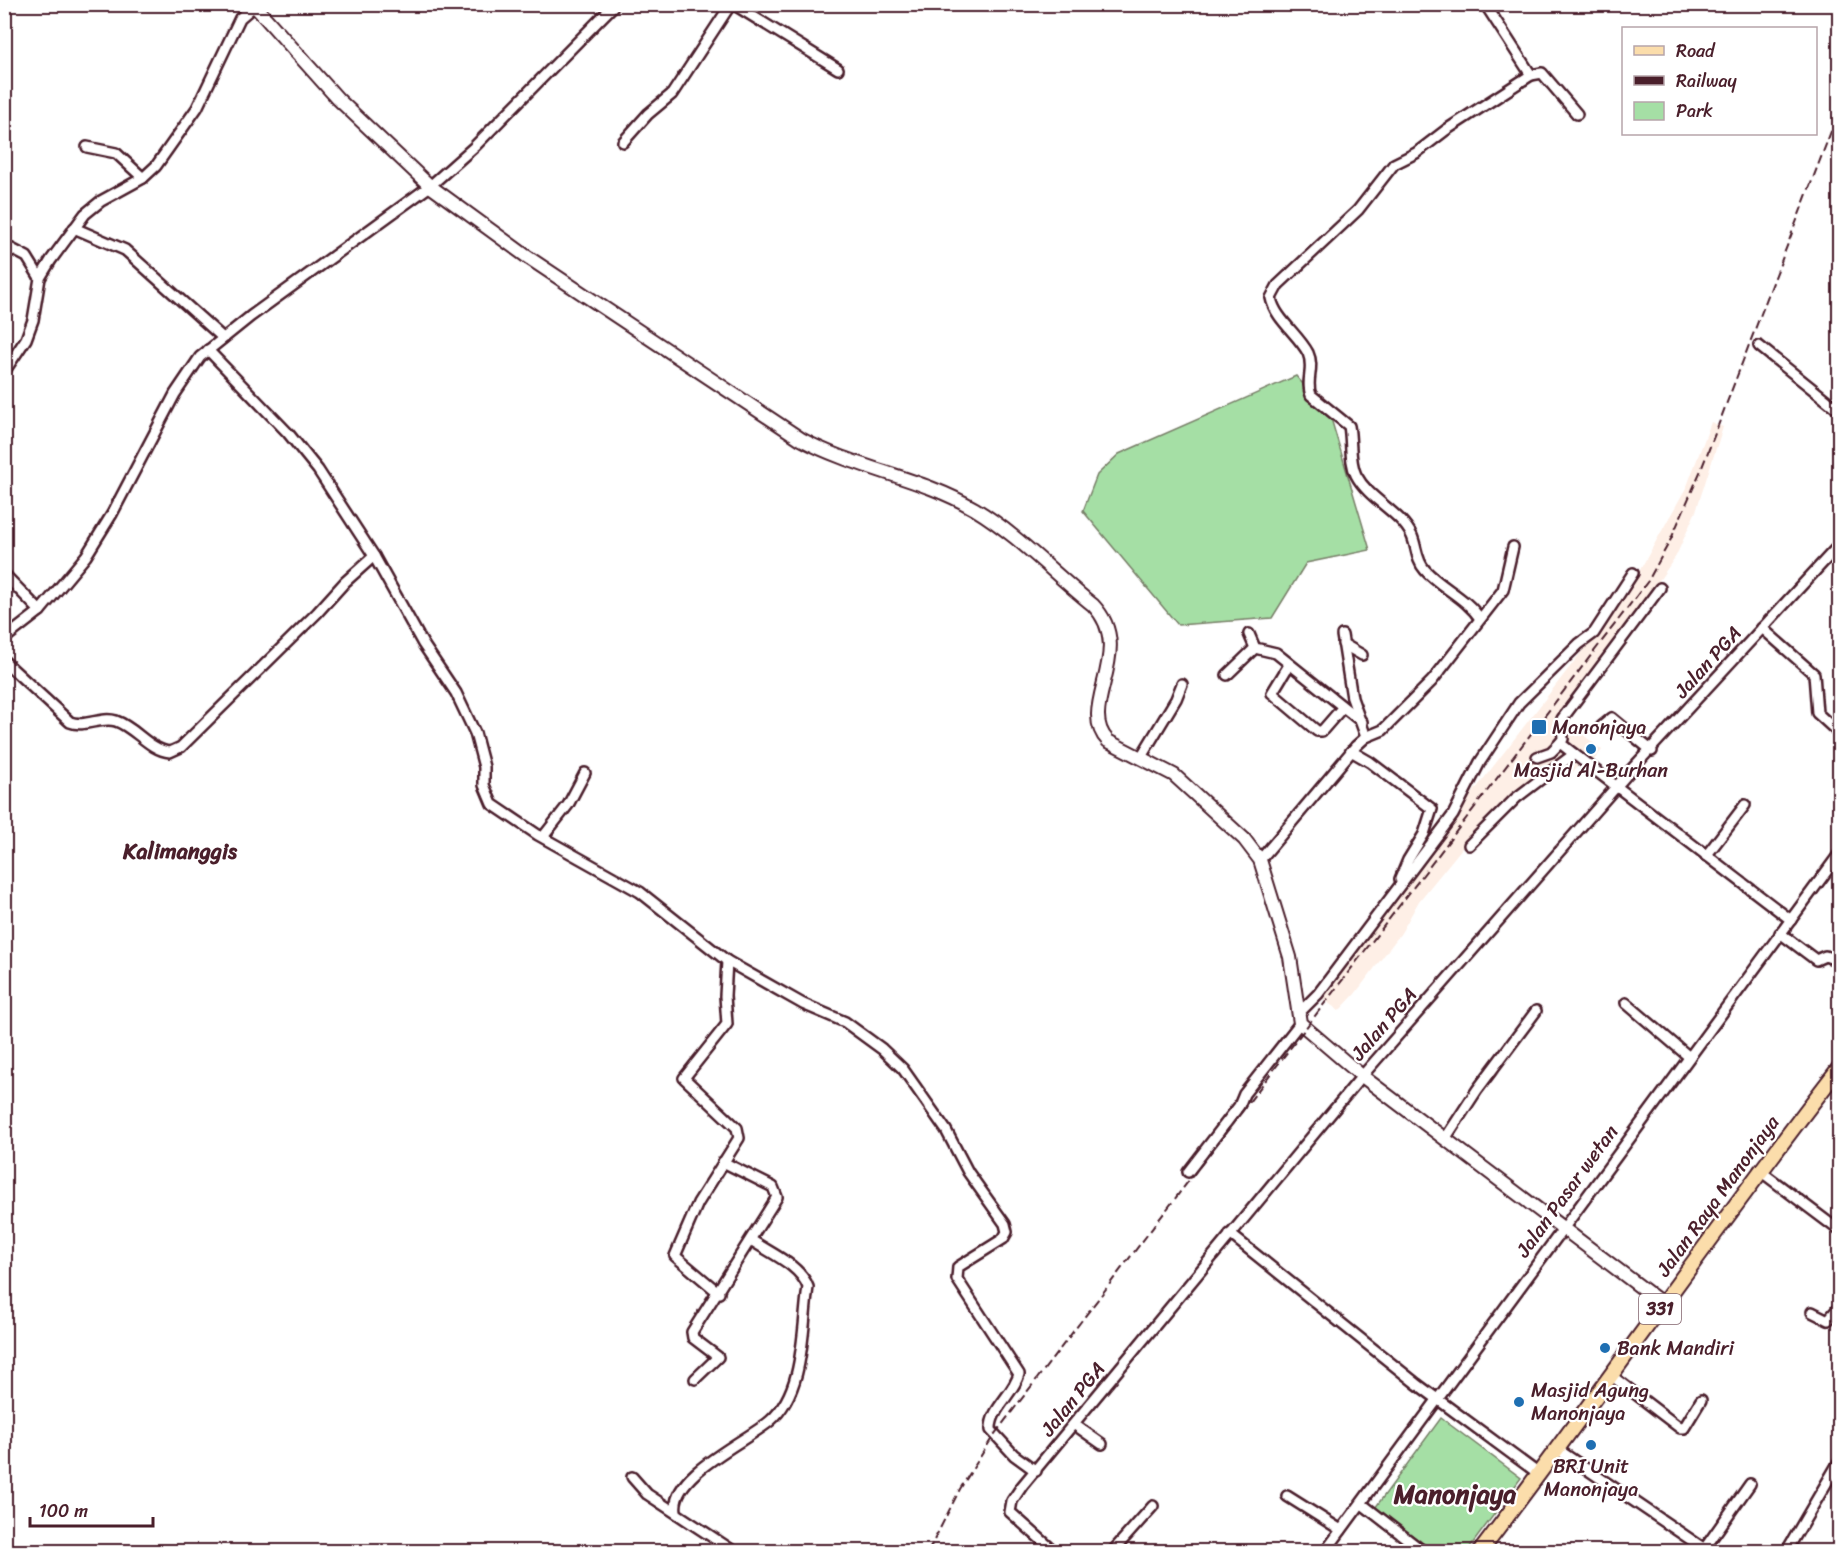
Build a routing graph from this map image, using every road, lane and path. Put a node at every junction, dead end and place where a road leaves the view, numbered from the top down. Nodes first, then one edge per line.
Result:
1 (615, 4) edge
2 (732, 4) edge
3 (1485, 4) edge
4 (253, 5) edge
5 (838, 69) dead end
6 (1531, 75) junction
7 (1577, 114) dead end
8 (623, 142) dead end
9 (87, 147) dead end
10 (143, 178) junction
11 (430, 186) junction
12 (74, 228) junction
13 (4, 244) edge
14 (40, 278) junction
15 (223, 338) junction
16 (1759, 346) dead end
17 (208, 351) junction
18 (4, 372) edge
19 (1839, 411) edge
20 (1839, 544) edge
21 (1513, 547) dead end
22 (374, 556) junction
23 (1633, 573) dead end
24 (4, 574) edge
25 (1660, 588) dead end
26 (35, 605) junction
27 (1480, 619) junction
28 (1762, 628) junction
29 (1249, 634) dead end
30 (4, 639) edge
31 (1255, 648) junction
32 (1362, 655) dead end
33 (4, 661) edge
34 (1289, 665) junction
35 (1227, 675) dead end
36 (1182, 684) dead end
37 (1342, 708) junction
38 (1362, 722) junction
39 (1601, 727) dead end
40 (1839, 734) edge
41 (1366, 737) junction
42 (1560, 743) junction
43 (1351, 751) junction
44 (1652, 751) junction
45 (1574, 754) junction
46 (1141, 757) junction
47 (1537, 757) dead end
48 (585, 773) dead end
49 (1617, 787) junction
50 (1745, 805) dead end
51 (543, 837) junction
52 (1469, 845) dead end
53 (1839, 853) edge
54 (1707, 856) junction
55 (1260, 860) junction
56 (1836, 865) edge
57 (1397, 887) junction
58 (1791, 920) junction
59 (1780, 933) junction
60 (1837, 960) dead end
61 (728, 961) junction
62 (1626, 1004) dead end
63 (1536, 1011) dead end
64 (1300, 1017) junction
65 (1688, 1056) junction
66 (1839, 1067) edge
67 (1362, 1076) junction
68 (1445, 1139) junction
69 (723, 1162) junction
70 (1759, 1170) junction
71 (1188, 1172) dead end
72 (1563, 1228) junction
73 (1839, 1231) edge
74 (1230, 1234) junction
75 (751, 1240) junction
76 (718, 1293) junction
77 (1663, 1304) junction
78 (1839, 1306) edge
79 (1812, 1312) dead end
80 (1612, 1376) junction
81 (695, 1379) dead end
82 (1439, 1399) junction
83 (1701, 1400) dead end
84 (1075, 1425) junction
85 (1102, 1444) dead end
86 (1557, 1449) junction
87 (1839, 1460) edge
88 (1036, 1471) junction
89 (1539, 1474) junction
90 (632, 1477) dead end
91 (1750, 1484) dead end
92 (1287, 1496) dead end
93 (1362, 1504) junction
94 (1153, 1506) dead end
95 (676, 1511) junction
96 (1341, 1530) junction
97 (1045, 1543) junction
98 (1707, 1550) edge
99 (735, 1551) edge
100 (1037, 1551) edge
101 (1055, 1551) edge
102 (1112, 1551) edge
103 (1325, 1551) edge
104 (1424, 1551) edge
105 (1480, 1551) edge
106 (1786, 1551) edge

1 - 11 street
2 - 5 street
2 - 8 street
3 - 6 street
4 - 10 street
4 - 11 main road
6 - 7 street
6 - 27 street
9 - 10 street
10 - 12 street
11 - 15 street
11 - 46 main road
12 - 14 street
12 - 15 street
13 - 14 street
14 - 18 street
15 - 17 street
16 - 19 street
17 - 22 street
17 - 26 street
20 - 28 street, Jalan PGA
21 - 27 street
22 - 33 street
22 - 51 street
23 - 57 street
24 - 26 street
25 - 42 street
26 - 30 street
27 - 41 street
28 - 40 street
28 - 44 street, Jalan PGA
29 - 31 street
31 - 34 street
31 - 35 street
32 - 38 street
34 - 37 street
34 - 37 street
36 - 46 street
37 - 38 street
38 - 41 street
39 - 44 street
41 - 43 street
42 - 45 street
42 - 47 street
43 - 55 street
43 - 57 street
44 - 49 street, Jalan PGA
45 - 49 street
45 - 52 street
46 - 55 main road
48 - 51 street
49 - 54 street
49 - 67 street, Jalan PGA
50 - 54 street
51 - 61 street
53 - 56 street, Jalan Pasar wetan
54 - 58 street
55 - 64 main road
56 - 58 street, Jalan Pasar wetan
57 - 64 street
58 - 59 street, Jalan Pasar wetan
59 - 60 street
59 - 65 street, Jalan Pasar wetan
61 - 69 street
61 - 88 street
62 - 65 street
63 - 68 street
64 - 67 main road
64 - 71 street
65 - 72 street, Jalan Pasar wetan
66 - 70 main road, Jalan Raya Manonjaya / 331
67 - 68 main road
67 - 74 street, Jalan PGA
68 - 72 main road
69 - 75 street
69 - 76 street
70 - 73 street
70 - 77 main road, Jalan Raya Manonjaya / 331
72 - 77 main road
72 - 82 street, Jalan Pasar wetan
74 - 82 street
74 - 84 street, Jalan PGA
75 - 76 street
75 - 95 street
76 - 81 street
77 - 80 main road, Jalan Raya Manonjaya / 331
78 - 79 street
80 - 83 street
80 - 86 main road, Jalan Raya Manonjaya / 331
82 - 89 street
82 - 93 street, Jalan Pasar wetan
84 - 85 street
84 - 88 street, Jalan PGA
86 - 89 main road, Jalan Raya Manonjaya / 331
86 - 98 street
87 - 106 street
88 - 97 street, Jalan PGA
89 - 105 main road, Jalan Raya Manonjaya / 331
90 - 95 street
91 - 98 street
92 - 96 street
93 - 96 street, Jalan Pasar wetan
93 - 104 street
94 - 102 street
95 - 99 street
96 - 103 street, Jalan Pasar wetan
97 - 100 street
97 - 101 street

